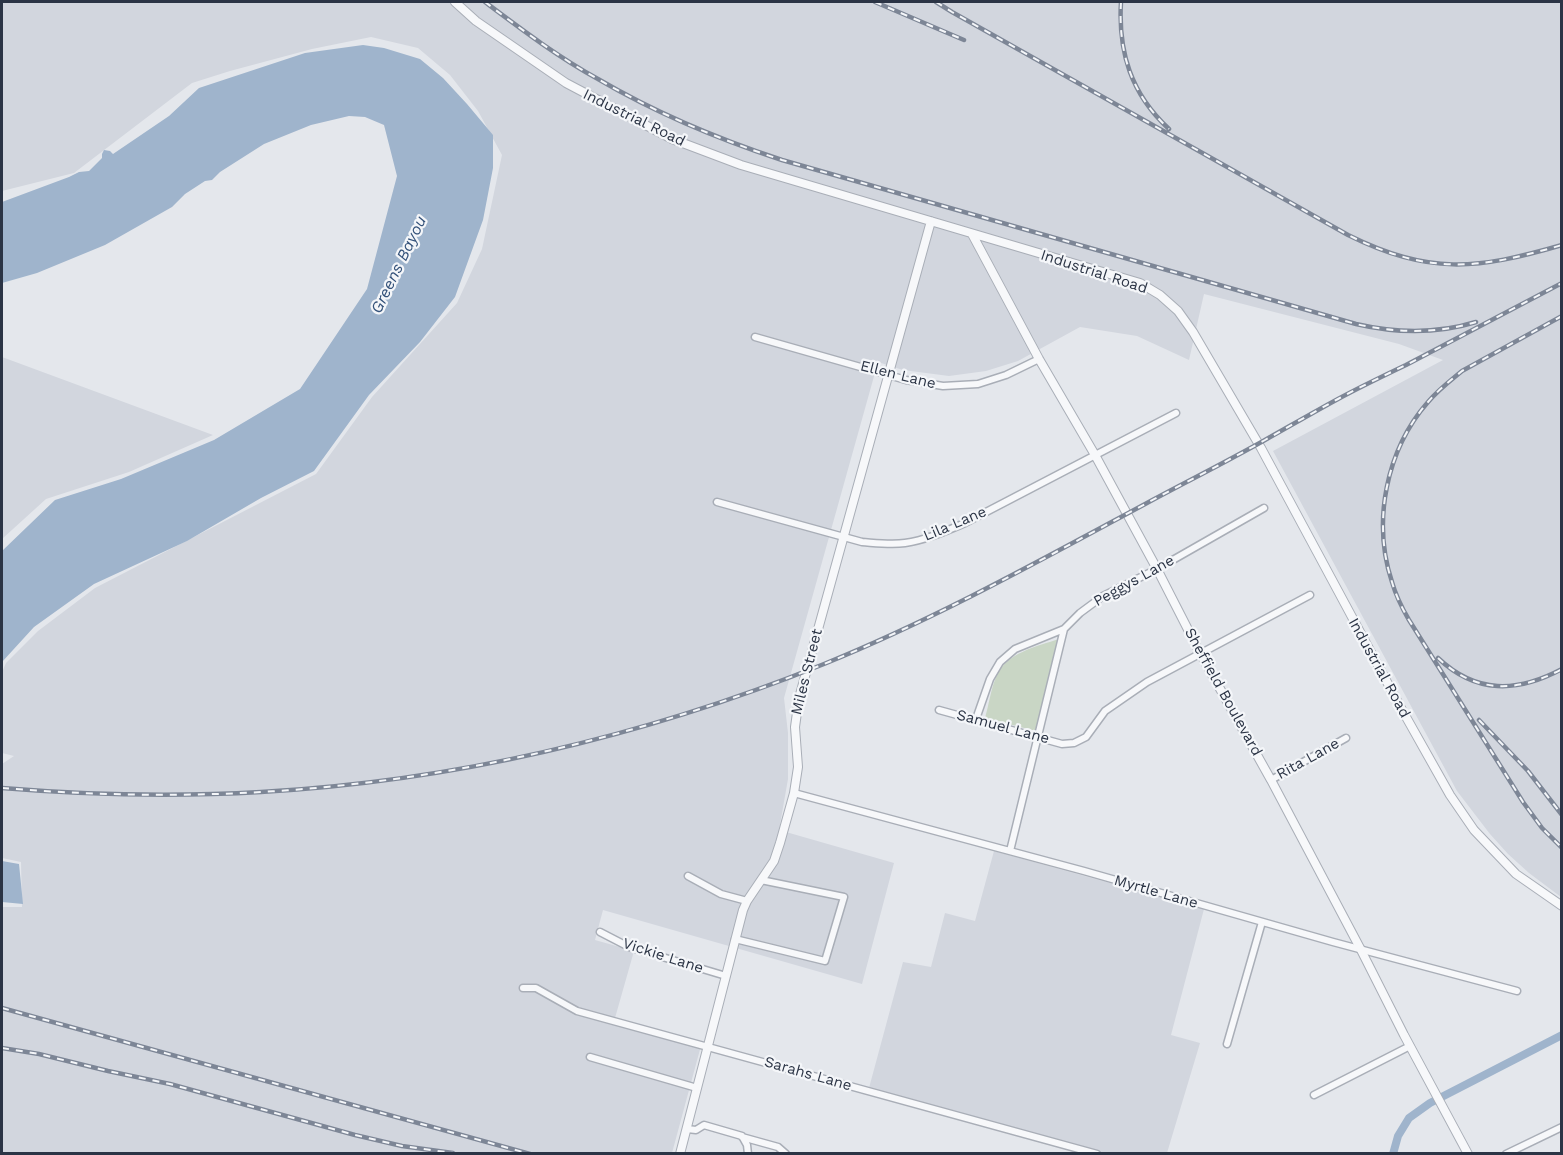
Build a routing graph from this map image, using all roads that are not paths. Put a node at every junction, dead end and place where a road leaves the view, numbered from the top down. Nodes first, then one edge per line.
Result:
1 (455, 2) edge
2 (931, 221) junction
3 (972, 234) junction
4 (755, 337) dead end
5 (1039, 359) junction
6 (888, 374) junction
7 (1176, 413) dead end
8 (1095, 455) junction
9 (717, 502) dead end
10 (1264, 508) dead end
11 (844, 537) junction
12 (1157, 568) junction
13 (1310, 595) dead end
14 (1064, 629) junction
15 (1200, 653) junction
16 (939, 710) dead end
17 (976, 719) junction
18 (1038, 737) junction
19 (1346, 738) dead end
20 (1270, 780) junction
21 (794, 793) junction
22 (1010, 851) junction
23 (688, 876) dead end
24 (761, 880) junction
25 (747, 901) junction
26 (1562, 906) edge
27 (1262, 922) junction
28 (600, 932) dead end
29 (735, 939) junction
30 (1360, 948) junction
31 (726, 976) junction
32 (523, 988) dead end
33 (1517, 991) dead end
34 (1227, 1044) dead end
35 (1410, 1046) junction
36 (708, 1047) junction
37 (590, 1057) dead end
38 (697, 1088) junction
39 (1314, 1095) dead end
40 (1562, 1127) edge
41 (687, 1129) junction
42 (742, 1136) junction
43 (680, 1154) edge
44 (748, 1154) edge
45 (786, 1154) edge
46 (1097, 1154) edge
47 (1468, 1154) edge
48 (1506, 1154) edge

1 - 2 street, Industrial Road
2 - 3 street, Industrial Road
2 - 6 street, Miles Street
3 - 5 street, Sheffield Boulevard
3 - 26 street, Industrial Road
4 - 6 street, Ellen Lane
5 - 6 street, Ellen Lane
5 - 8 street, Sheffield Boulevard
6 - 11 street, Miles Street
7 - 8 street, Lila Lane
8 - 11 street, Lila Lane
8 - 12 street, Sheffield Boulevard
9 - 11 street, Lila Lane
10 - 12 street, Peggys Lane
11 - 21 street, Miles Street
12 - 14 street, Peggys Lane
12 - 15 street, Sheffield Boulevard
13 - 15 street, Samuel Lane
14 - 17 street, Peggys Lane
14 - 18 street
15 - 18 street, Samuel Lane
15 - 20 street, Sheffield Boulevard
16 - 17 street, Samuel Lane
17 - 18 street, Samuel Lane
18 - 22 street
19 - 20 street, Rita Lane
20 - 30 street, Sheffield Boulevard
21 - 22 street, Myrtle Lane
21 - 24 street, Miles Street
22 - 27 street, Myrtle Lane
23 - 25 street
24 - 25 street, Miles Street
24 - 29 street
25 - 29 street, Miles Street
27 - 30 street, Myrtle Lane
27 - 34 street
28 - 31 street, Vickie Lane
29 - 31 street, Miles Street
30 - 33 street, Myrtle Lane
30 - 35 street, Sheffield Boulevard
31 - 36 street, Miles Street
32 - 36 street, Sarahs Lane
35 - 39 street
35 - 47 street, Sheffield Boulevard
36 - 38 street, Miles Street
36 - 46 street, Sarahs Lane
37 - 38 street
38 - 41 street, Miles Street
40 - 48 street
41 - 42 street
41 - 43 street, Miles Street
42 - 44 street
42 - 45 street

